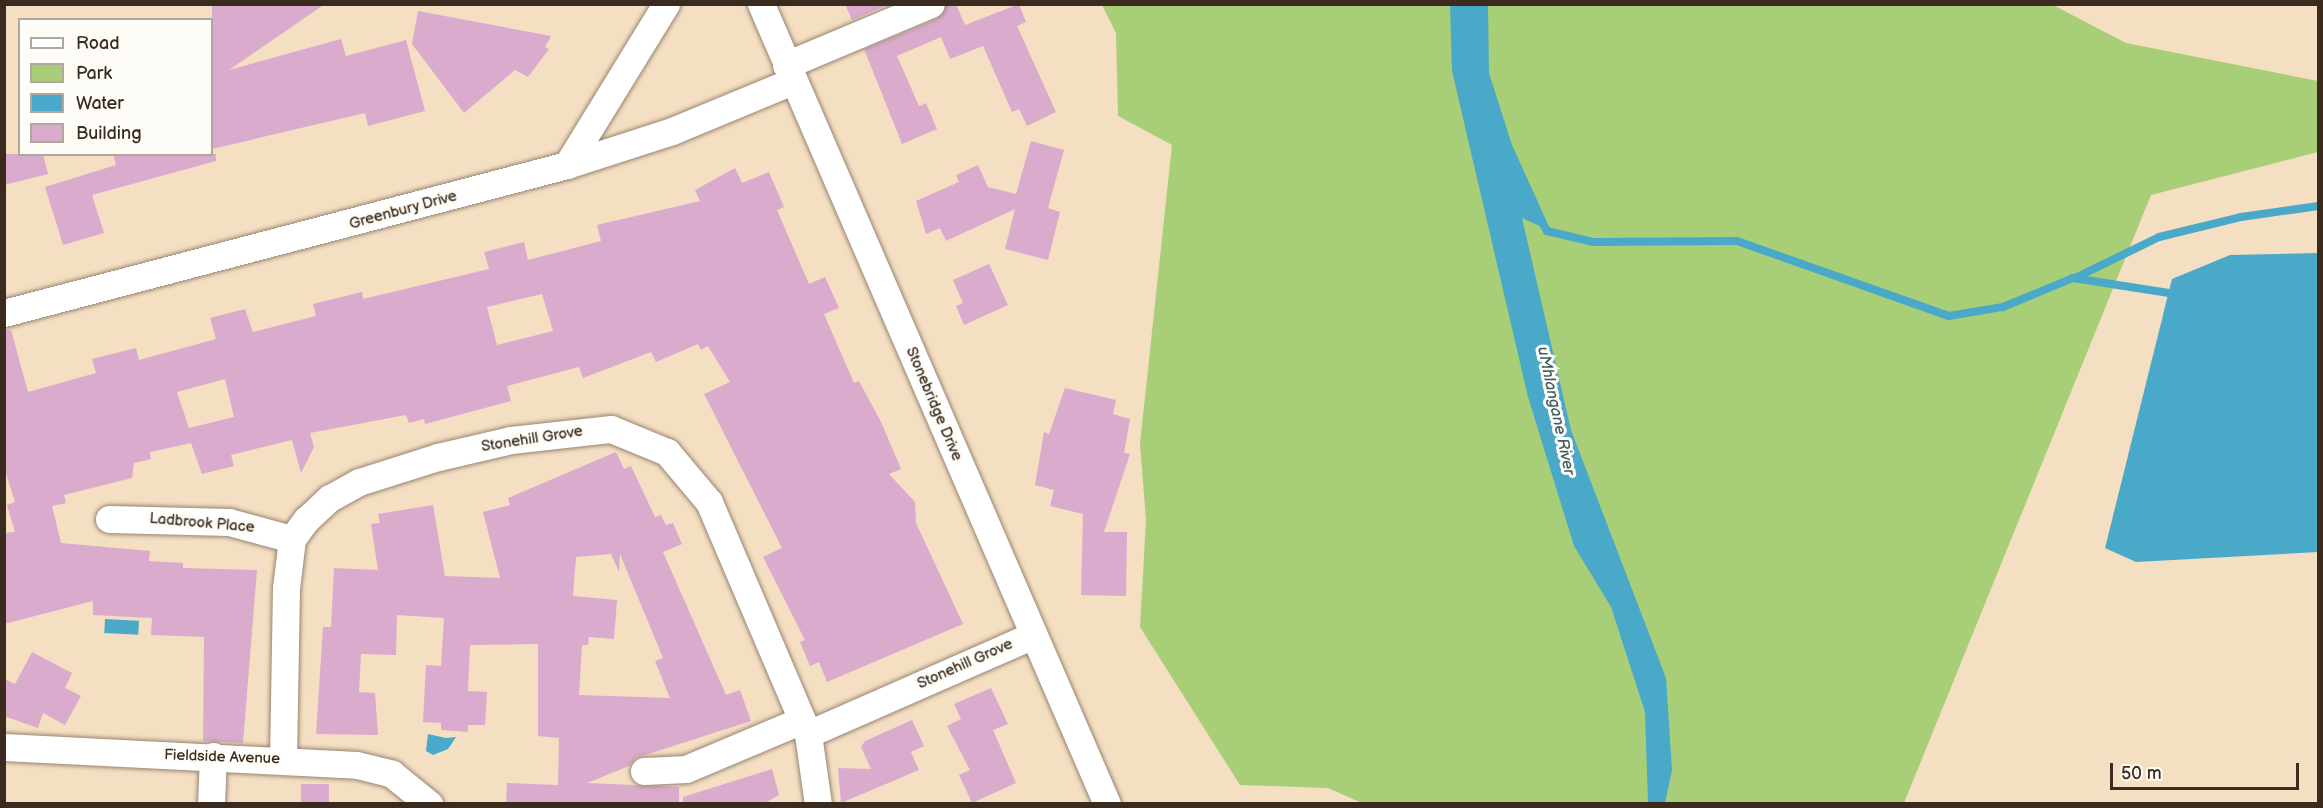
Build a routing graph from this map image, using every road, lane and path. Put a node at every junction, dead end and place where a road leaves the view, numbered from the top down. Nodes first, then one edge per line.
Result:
1 (666, 4) edge
2 (761, 4) edge
3 (931, 4) edge
4 (789, 73) junction
5 (567, 165) junction
6 (4, 313) edge
7 (109, 519) dead end
8 (292, 539) junction
9 (1033, 634) junction
10 (805, 727) junction
11 (4, 747) edge
12 (213, 756) junction
13 (283, 759) junction
14 (644, 771) dead end
15 (211, 804) edge
16 (429, 804) edge
17 (818, 804) edge
18 (1107, 804) edge

1 - 5 street
2 - 4 street, Stonebridge Drive
3 - 4 street, Greenbury Drive
4 - 5 street, Greenbury Drive
4 - 9 street, Stonebridge Drive
5 - 6 street, Greenbury Drive
7 - 8 street, Ladbrook Place
8 - 10 street, Stonehill Grove
8 - 13 street
9 - 10 street, Stonehill Grove
9 - 18 street, Stonebridge Drive
10 - 14 street
10 - 17 street
11 - 12 street, Fieldside Avenue
12 - 13 street, Fieldside Avenue
12 - 15 street
13 - 16 street, Fieldside Avenue

